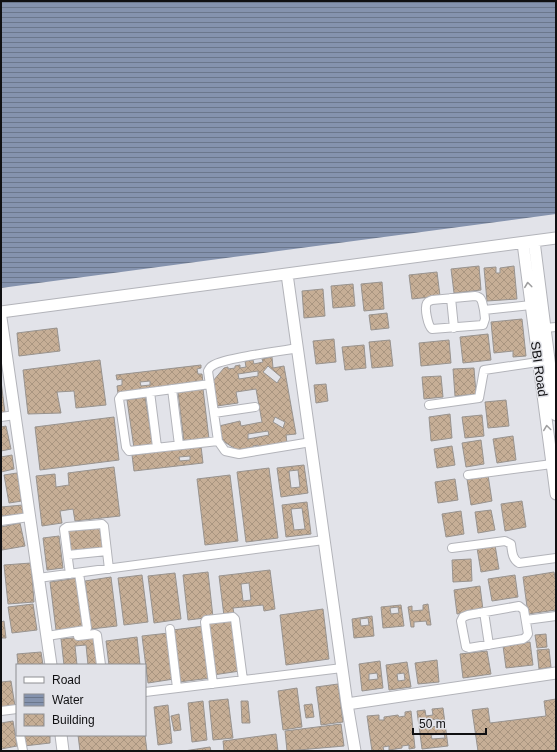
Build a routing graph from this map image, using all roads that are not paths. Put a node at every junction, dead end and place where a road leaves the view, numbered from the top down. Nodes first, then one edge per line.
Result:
1 (556, 238) edge
2 (534, 241) junction
3 (522, 243) junction
4 (287, 274) junction
5 (451, 298) junction
6 (531, 305) junction
7 (484, 310) junction
8 (1, 312) edge
9 (1, 318) edge
10 (551, 327) edge
11 (454, 328) junction
12 (298, 348) junction
13 (538, 362) junction
14 (210, 384) junction
15 (172, 389) junction
16 (150, 392) junction
17 (429, 405) dead end
18 (255, 407) dead end
19 (214, 413) junction
20 (15, 415) junction
21 (556, 416) edge
22 (1, 417) edge
23 (218, 441) junction
24 (311, 442) junction
25 (179, 444) junction
26 (157, 447) junction
27 (552, 464) junction
28 (468, 475) dead end
29 (556, 494) edge
30 (29, 517) junction
31 (1, 521) edge
32 (324, 540) junction
33 (452, 548) dead end
34 (107, 551) junction
35 (68, 556) junction
36 (556, 558) edge
37 (109, 569) junction
38 (79, 573) junction
39 (70, 574) junction
40 (38, 578) junction
41 (484, 612) junction
42 (556, 616) edge
43 (526, 620) junction
44 (170, 629) dead end
45 (47, 638) junction
46 (489, 645) junction
47 (51, 664) edge
48 (101, 664) edge
49 (342, 668) junction
50 (556, 673) edge
51 (244, 680) junction
52 (213, 684) junction
53 (177, 688) junction
54 (146, 692) edge
55 (347, 704) junction
56 (16, 710) edge
57 (1, 711) edge
58 (20, 736) edge
59 (61, 736) edge
60 (23, 751) edge
61 (63, 751) edge
62 (355, 751) edge

1 - 2 street
2 - 3 street
2 - 10 street, SBI Road
3 - 4 street
6 -> 3 street, SBI Road
4 - 8 street
4 - 12 street
5 - 7 street
5 - 11 street
5 - 11 street
6 - 7 street
6 - 13 street, SBI Road
7 - 11 street
9 - 20 street
10 - 21 street, SBI Road
12 - 14 street
12 - 24 street
13 - 17 street
27 -> 13 street, SBI Road
14 - 15 street
14 - 19 street
15 - 16 street
15 - 25 street
16 - 26 street
16 - 26 street
18 - 19 street
19 - 23 street
20 - 22 street
20 - 30 street
23 - 24 street
23 - 25 street
24 - 32 street
25 - 26 street
27 - 28 street
27 - 29 street, SBI Road
30 - 31 street
30 - 40 street
32 - 37 street
32 - 49 street
33 - 36 street
34 - 35 street
34 - 35 street
34 - 37 street
35 - 39 street
37 - 38 street
38 - 39 street
38 - 45 street
39 - 40 street
40 - 45 street
41 - 43 street
41 - 46 street
41 - 46 street
42 - 43 street
43 - 46 street
44 - 53 street
45 - 47 street
45 - 48 street
49 - 51 street
49 - 55 street
50 - 55 street
51 - 52 street
51 - 52 street
52 - 53 street
53 - 54 street
55 - 62 street
56 - 57 street
58 - 60 street
59 - 61 street

